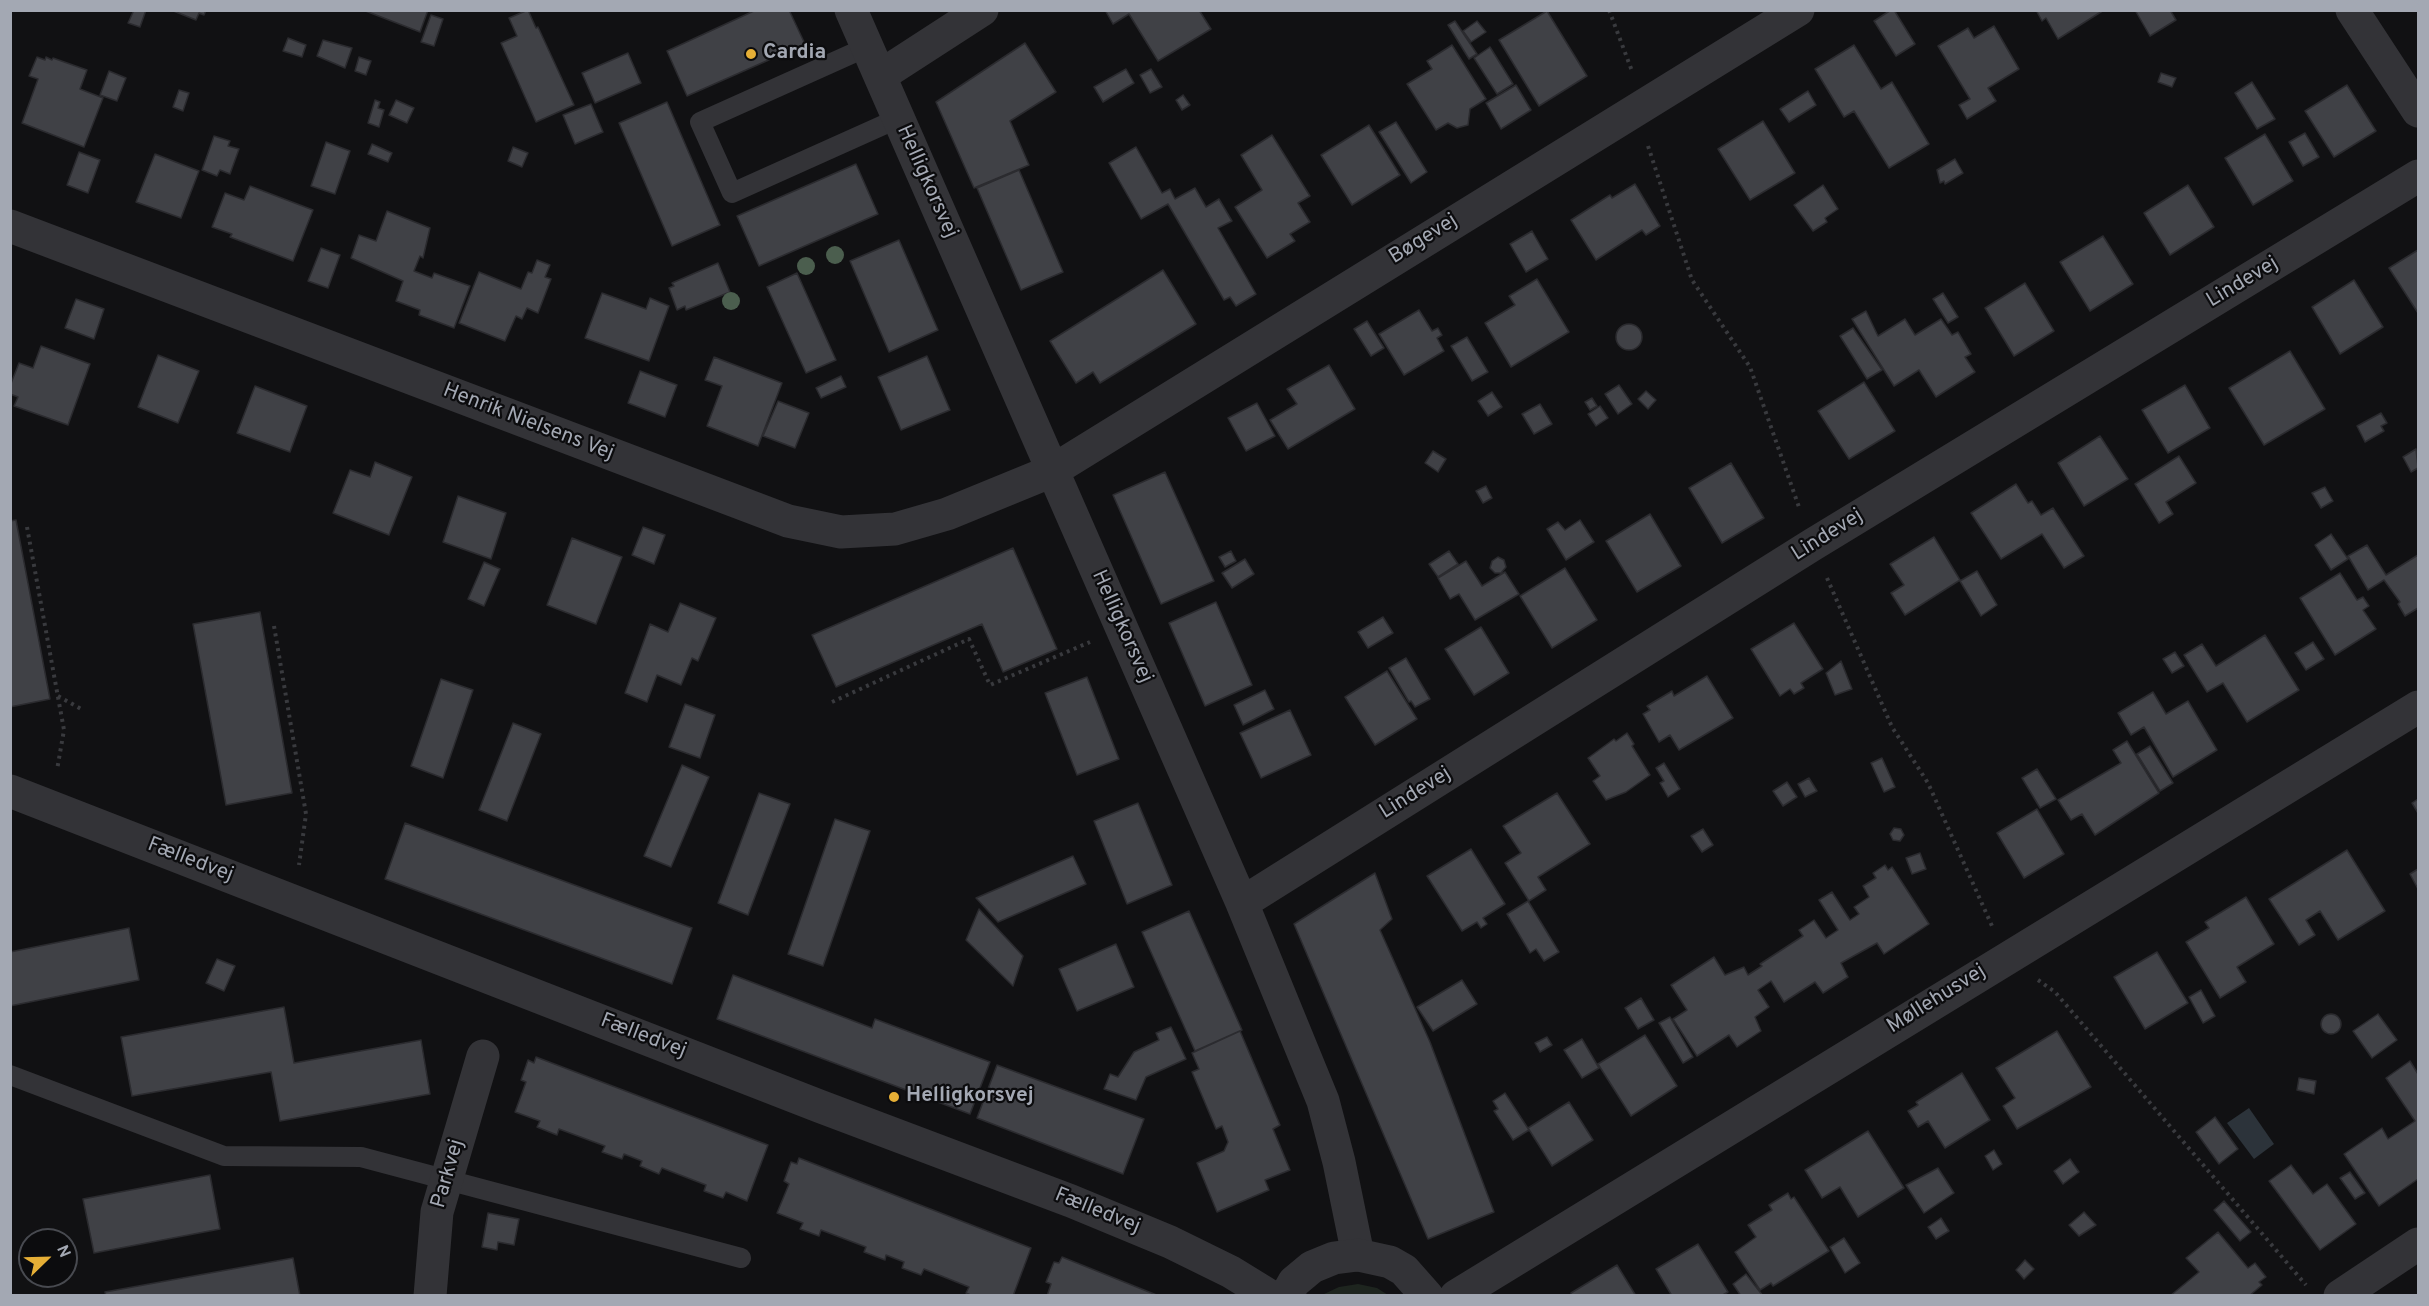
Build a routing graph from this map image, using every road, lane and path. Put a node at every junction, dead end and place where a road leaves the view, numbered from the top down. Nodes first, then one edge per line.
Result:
1 (851, 10) edge
2 (982, 10) edge
3 (1609, 10) edge
4 (1798, 10) edge
5 (2352, 10) edge
6 (874, 62) junction
7 (1635, 109) junction
8 (2418, 111) edge
9 (899, 118) junction
10 (2418, 176) edge
11 (10, 226) edge
12 (1052, 471) junction
13 (27, 527) dead end
14 (1812, 545) junction
15 (274, 626) dead end
16 (1121, 628) junction
17 (58, 696) junction
18 (832, 702) dead end
19 (2418, 707) edge
20 (83, 710) dead end
21 (10, 791) edge
22 (46, 805) junction
23 (289, 899) junction
24 (1242, 903) junction
25 (2006, 957) junction
26 (483, 1056) dead end
27 (10, 1075) edge
28 (447, 1180) junction
29 (2418, 1244) edge
30 (1358, 1255) junction
31 (741, 1258) dead end
32 (2308, 1287) dead end
33 (430, 1296) edge
34 (1270, 1296) edge
35 (1286, 1296) edge
36 (1427, 1296) edge
37 (1456, 1296) edge
38 (2340, 1296) edge

1 - 6 street, Helligkorsvej
2 - 6 street
3 - 7 path
4 - 7 street, Bøgevej
5 - 8 street
6 - 9 street, Helligkorsvej
6 - 9 lane
7 - 12 street, Bøgevej
7 - 14 path
9 - 12 street, Helligkorsvej
10 - 14 street, Lindevej
11 - 12 street, Henrik Nielsens Vej
12 - 16 street, Helligkorsvej
13 - 17 path
14 - 24 street, Lindevej
14 - 25 path
15 - 23 path
16 - 18 path
16 - 24 street, Helligkorsvej
17 - 20 path
17 - 22 path
19 - 25 street, Møllehusvej
21 - 22 street, Fælledvej
22 - 23 street, Fælledvej
23 - 34 street, Fælledvej
24 - 30 street, Helligkorsvej
25 - 32 path
25 - 37 street, Møllehusvej
26 - 28 street, Parkvej
27 - 28 lane
28 - 31 lane
28 - 33 street, Parkvej
29 - 38 street
30 - 35 street
30 - 36 street

